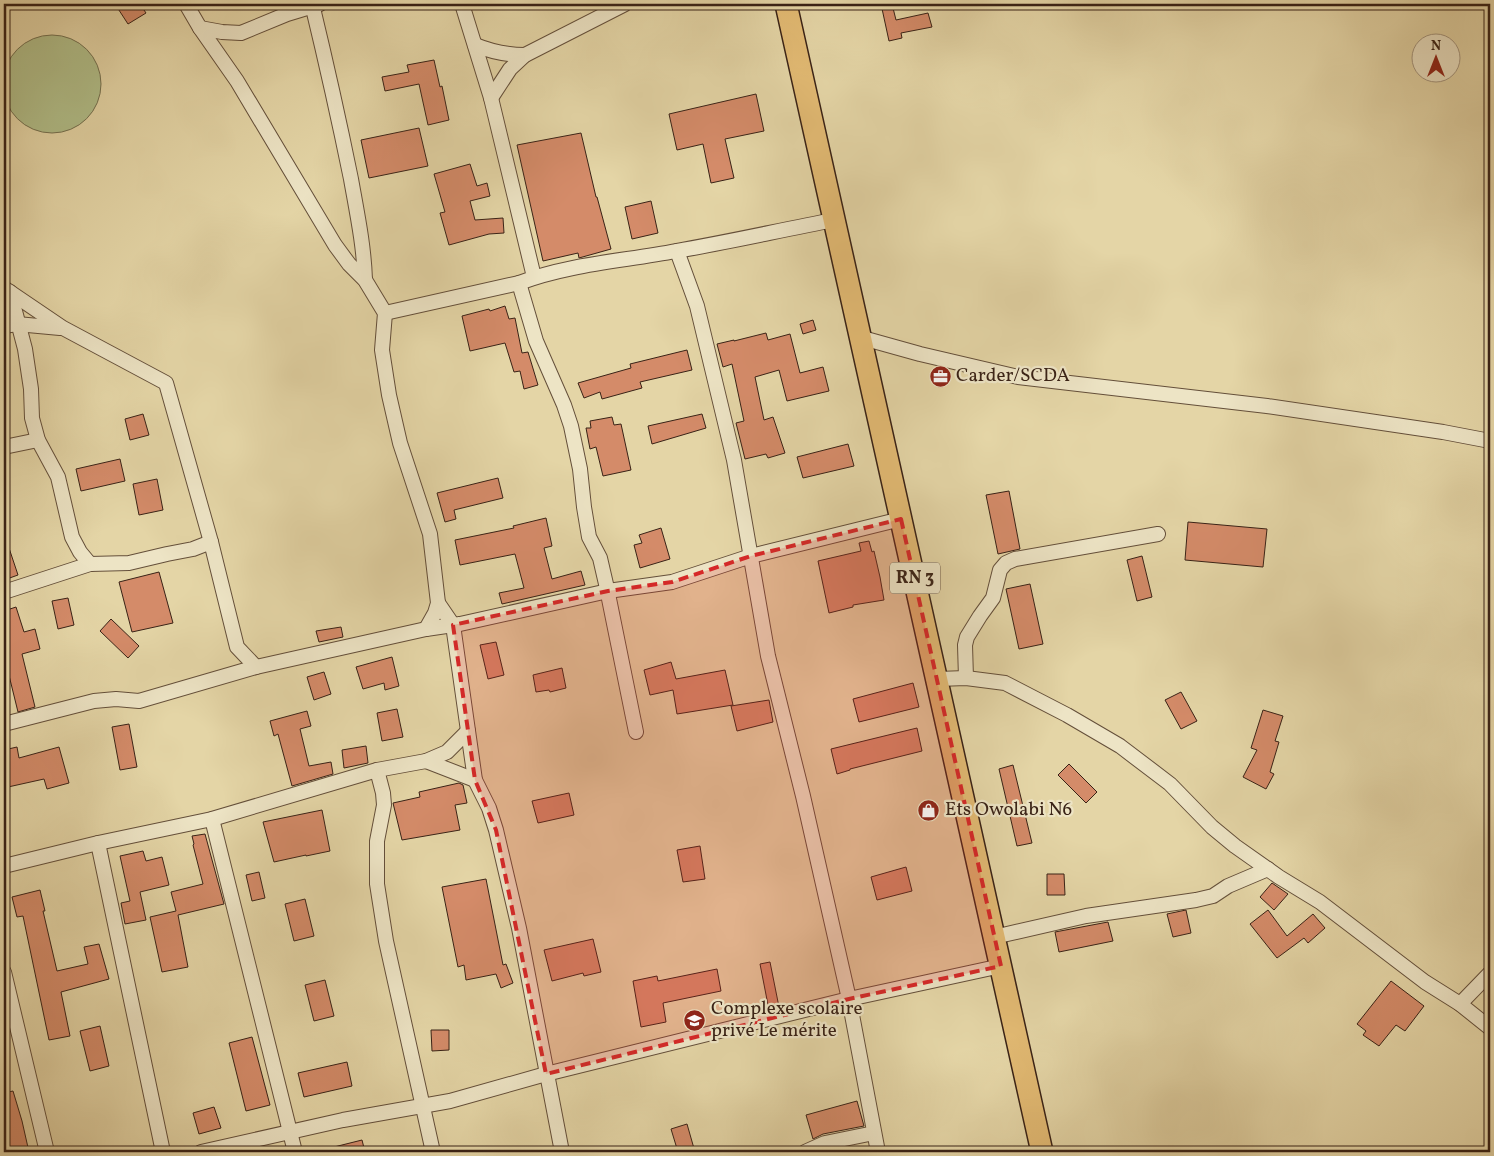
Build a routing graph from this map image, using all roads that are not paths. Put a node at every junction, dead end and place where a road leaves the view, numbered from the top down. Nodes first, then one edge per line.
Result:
1 (186, 4) edge
2 (315, 4) edge
3 (462, 4) edge
4 (625, 4) edge
5 (786, 4) edge
6 (200, 28) junction
7 (475, 45) junction
8 (525, 55) junction
9 (491, 98) junction
10 (834, 220) junction
11 (677, 251) junction
12 (534, 277) junction
13 (365, 280) junction
14 (519, 283) junction
15 (7, 290) edge
16 (385, 313) junction
17 (11, 325) edge
18 (63, 328) junction
19 (859, 337) junction
20 (38, 440) junction
21 (1490, 441) edge
22 (4, 446) edge
23 (901, 519) junction
24 (1158, 534) dead end
25 (211, 542) junction
26 (193, 550) junction
27 (751, 556) junction
28 (215, 562) junction
29 (90, 564) junction
30 (608, 591) junction
31 (4, 592) edge
32 (438, 603) junction
33 (453, 625) junction
34 (426, 629) junction
35 (237, 647) junction
36 (256, 667) junction
37 (228, 674) junction
38 (966, 678) junction
39 (938, 679) junction
40 (4, 724) edge
41 (468, 731) junction
42 (636, 732) dead end
43 (426, 761) junction
44 (378, 770) junction
45 (476, 780) junction
46 (212, 819) junction
47 (98, 843) junction
48 (4, 866) edge
49 (1268, 869) junction
50 (994, 937) junction
51 (1001, 966) junction
52 (4, 972) edge
53 (1490, 973) edge
54 (849, 999) junction
55 (1460, 1004) junction
56 (1490, 1028) edge
57 (546, 1074) junction
58 (423, 1107) junction
59 (290, 1132) junction
60 (874, 1133) junction
61 (47, 1152) edge
62 (163, 1152) edge
63 (201, 1152) edge
64 (295, 1152) edge
65 (433, 1152) edge
66 (562, 1152) edge
67 (804, 1152) edge
68 (878, 1152) edge
69 (1042, 1152) edge

1 - 6 street
2 - 6 street
2 - 13 street
3 - 7 street
4 - 8 street
5 - 10 main road, RN 3
6 - 13 street
7 - 8 street
7 - 9 street
8 - 9 street
9 - 12 street
10 - 11 street
10 - 19 main road, RN 3
11 - 12 street
11 - 27 street
12 - 14 street
13 - 16 street
14 - 16 street
14 - 30 street
15 - 17 street
15 - 18 street
16 - 32 street
17 - 18 street
17 - 20 street
18 - 25 street
19 - 21 street
19 - 23 main road, RN 3
20 - 22 street
20 - 29 street
23 - 27 street
23 - 39 main road, RN 3
24 - 38 street
25 - 26 street
25 - 28 street
26 - 28 street
26 - 29 street
27 - 30 street
27 - 54 street
28 - 35 street
29 - 31 street
30 - 33 street
30 - 42 street
32 - 33 street
32 - 34 street
33 - 34 street
33 - 41 street
34 - 36 street
35 - 36 street
35 - 37 street
36 - 37 street
37 - 40 street
38 - 39 street
38 - 49 street
39 - 50 main road, RN 3
41 - 43 street
41 - 45 street
43 - 44 street
43 - 45 street
44 - 46 street
44 - 58 street
45 - 57 street
46 - 47 street
46 - 59 street
47 - 48 street
47 - 62 street
49 - 50 street
49 - 55 street
50 - 51 main road, RN 3
51 - 54 street
51 - 69 main road, RN 3
52 - 61 street
53 - 55 street
54 - 57 street
54 - 60 street
55 - 56 street
57 - 58 street
57 - 66 street
58 - 59 street
58 - 65 street
59 - 63 street
59 - 64 street
60 - 67 street
60 - 68 street

